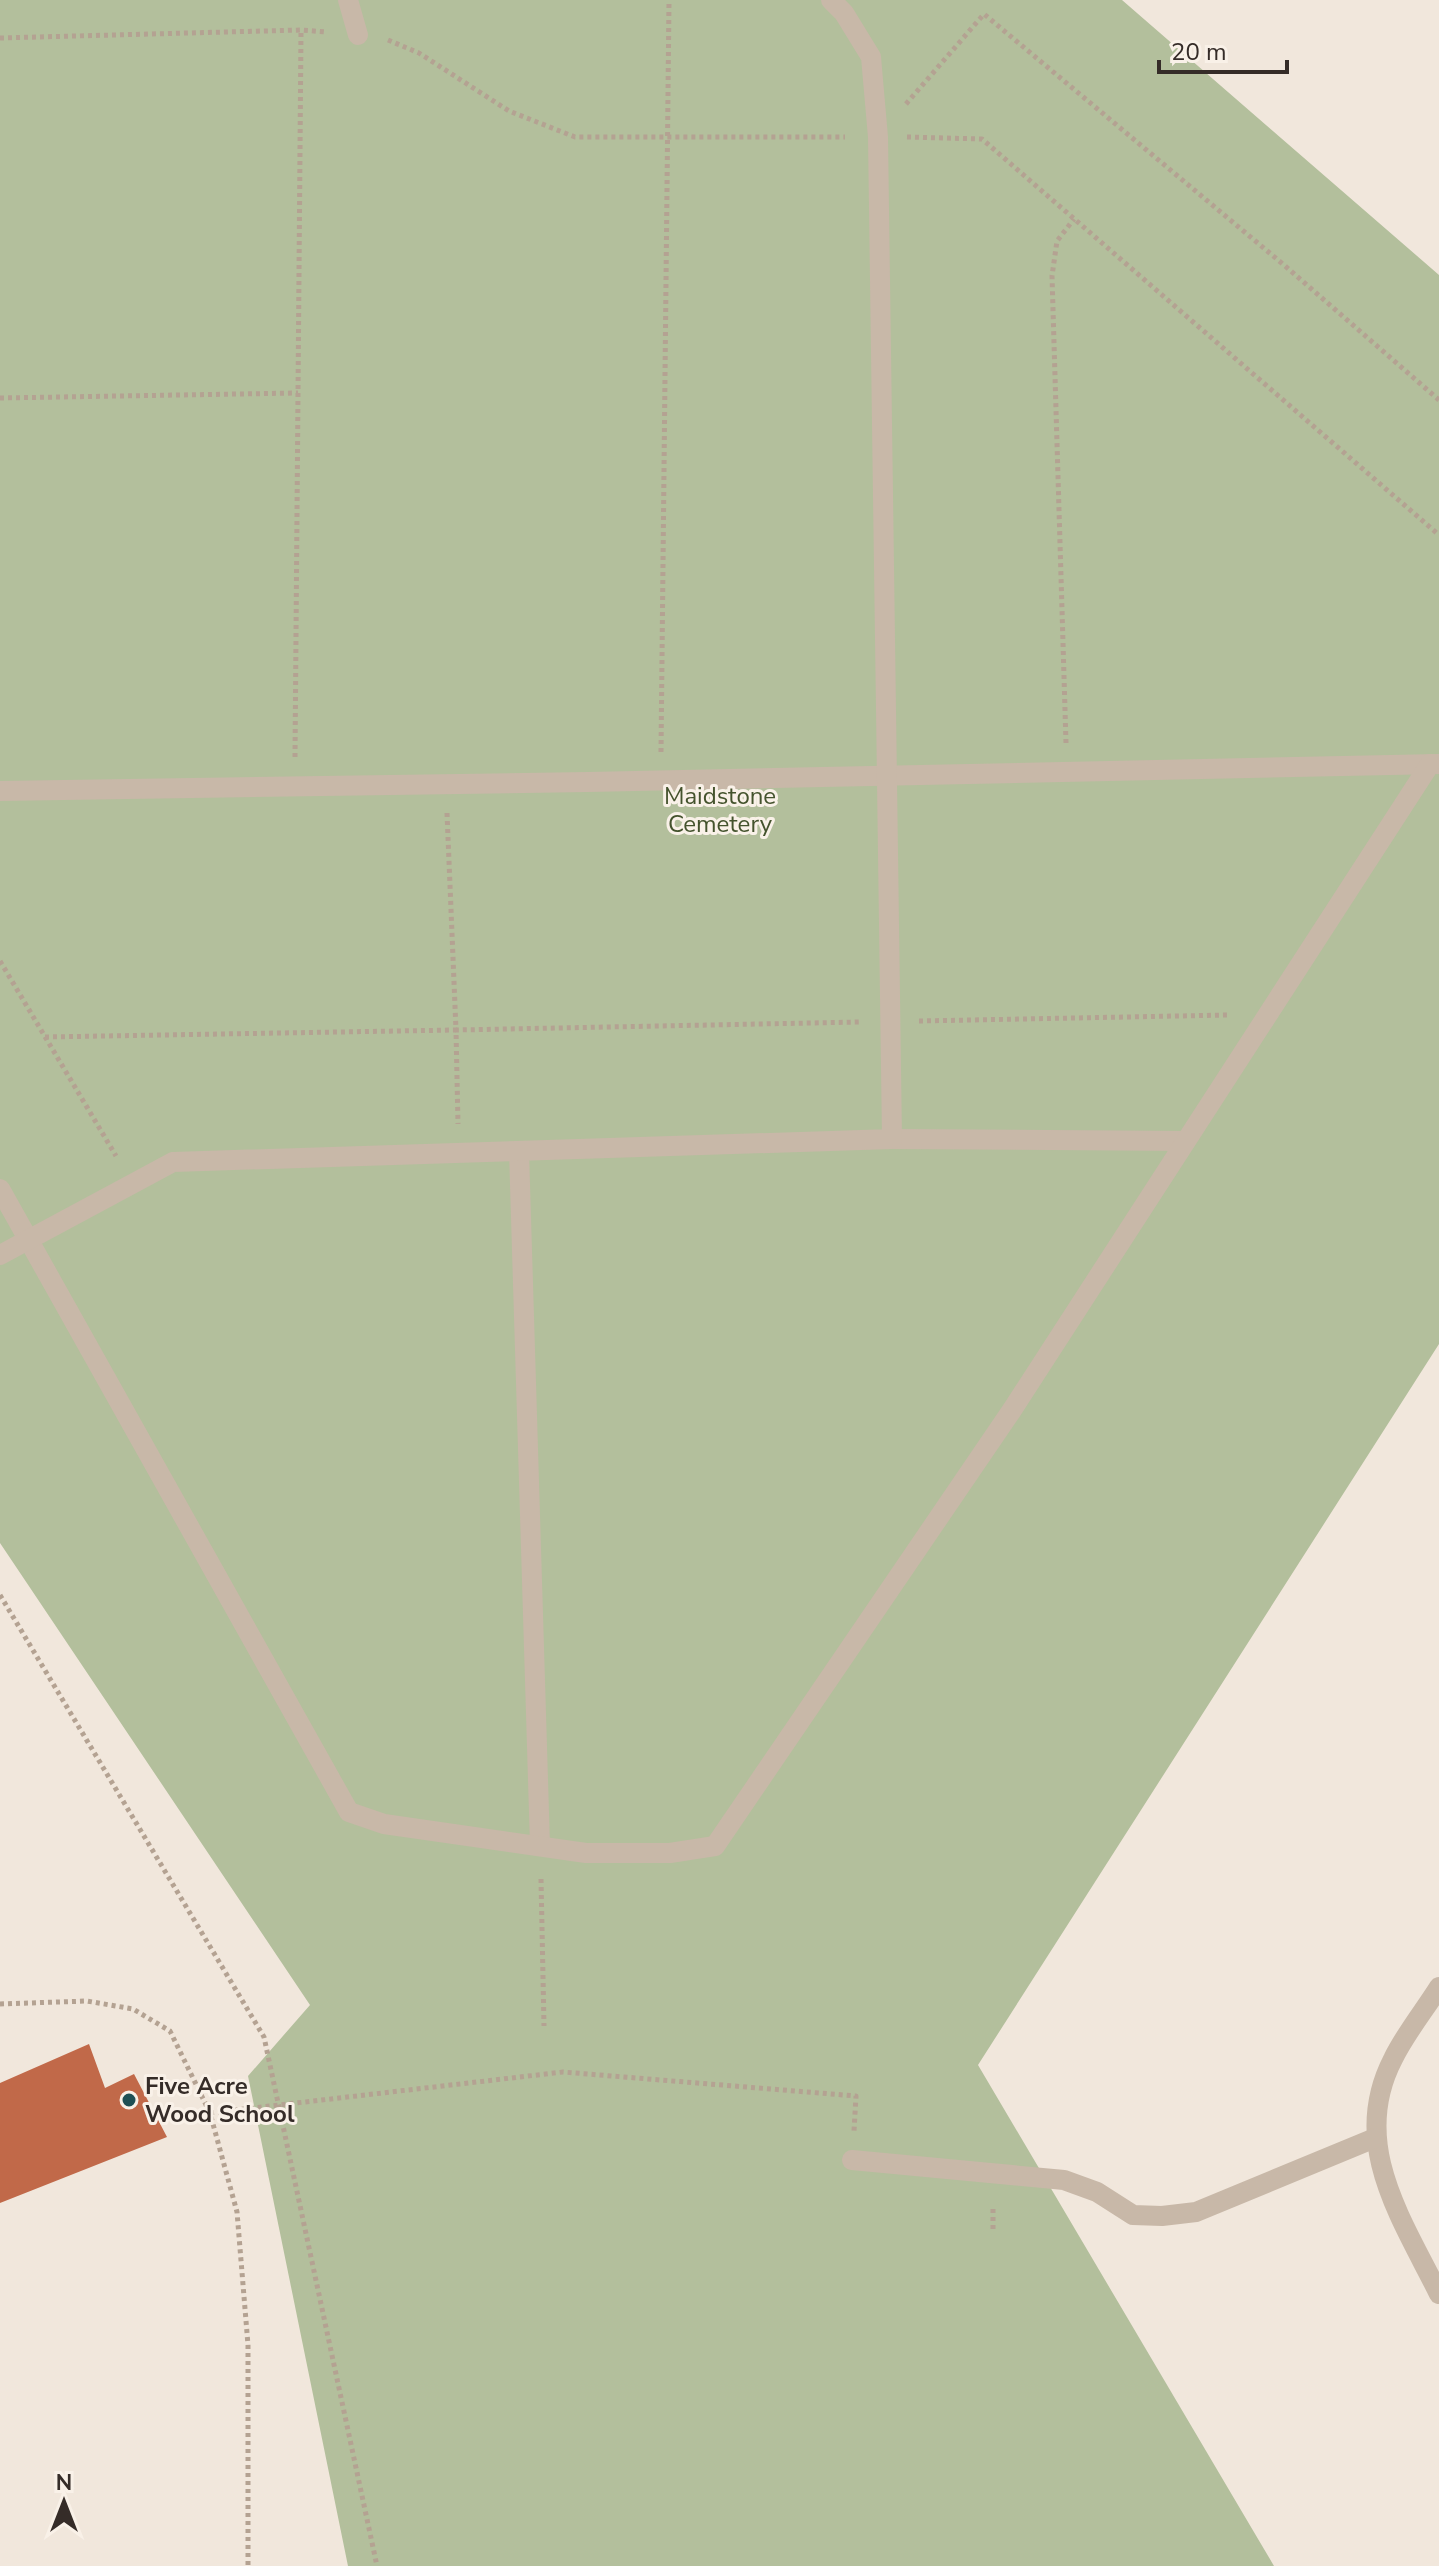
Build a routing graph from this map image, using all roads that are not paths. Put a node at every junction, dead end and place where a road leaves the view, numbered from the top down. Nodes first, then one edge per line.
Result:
1 (348, 0) edge
2 (831, 0) edge
3 (358, 35) road end
4 (1434, 764) edge
5 (889, 775) junction
6 (0, 791) edge
7 (892, 1139) junction
8 (1185, 1141) junction
9 (519, 1151) junction
10 (0, 1189) edge
11 (30, 1239) junction
12 (0, 1255) edge
13 (540, 1846) junction
14 (1439, 1987) edge
15 (1375, 2138) junction
16 (852, 2160) road end
17 (1439, 2294) edge

1 - 3 street
2 - 5 street
4 - 5 street
4 - 8 street
5 - 6 street
5 - 7 street
7 - 8 street
7 - 9 street
8 - 13 street
9 - 11 street
9 - 13 street
10 - 11 street
11 - 12 street
11 - 13 street
14 - 15 street
15 - 16 street
15 - 17 street

